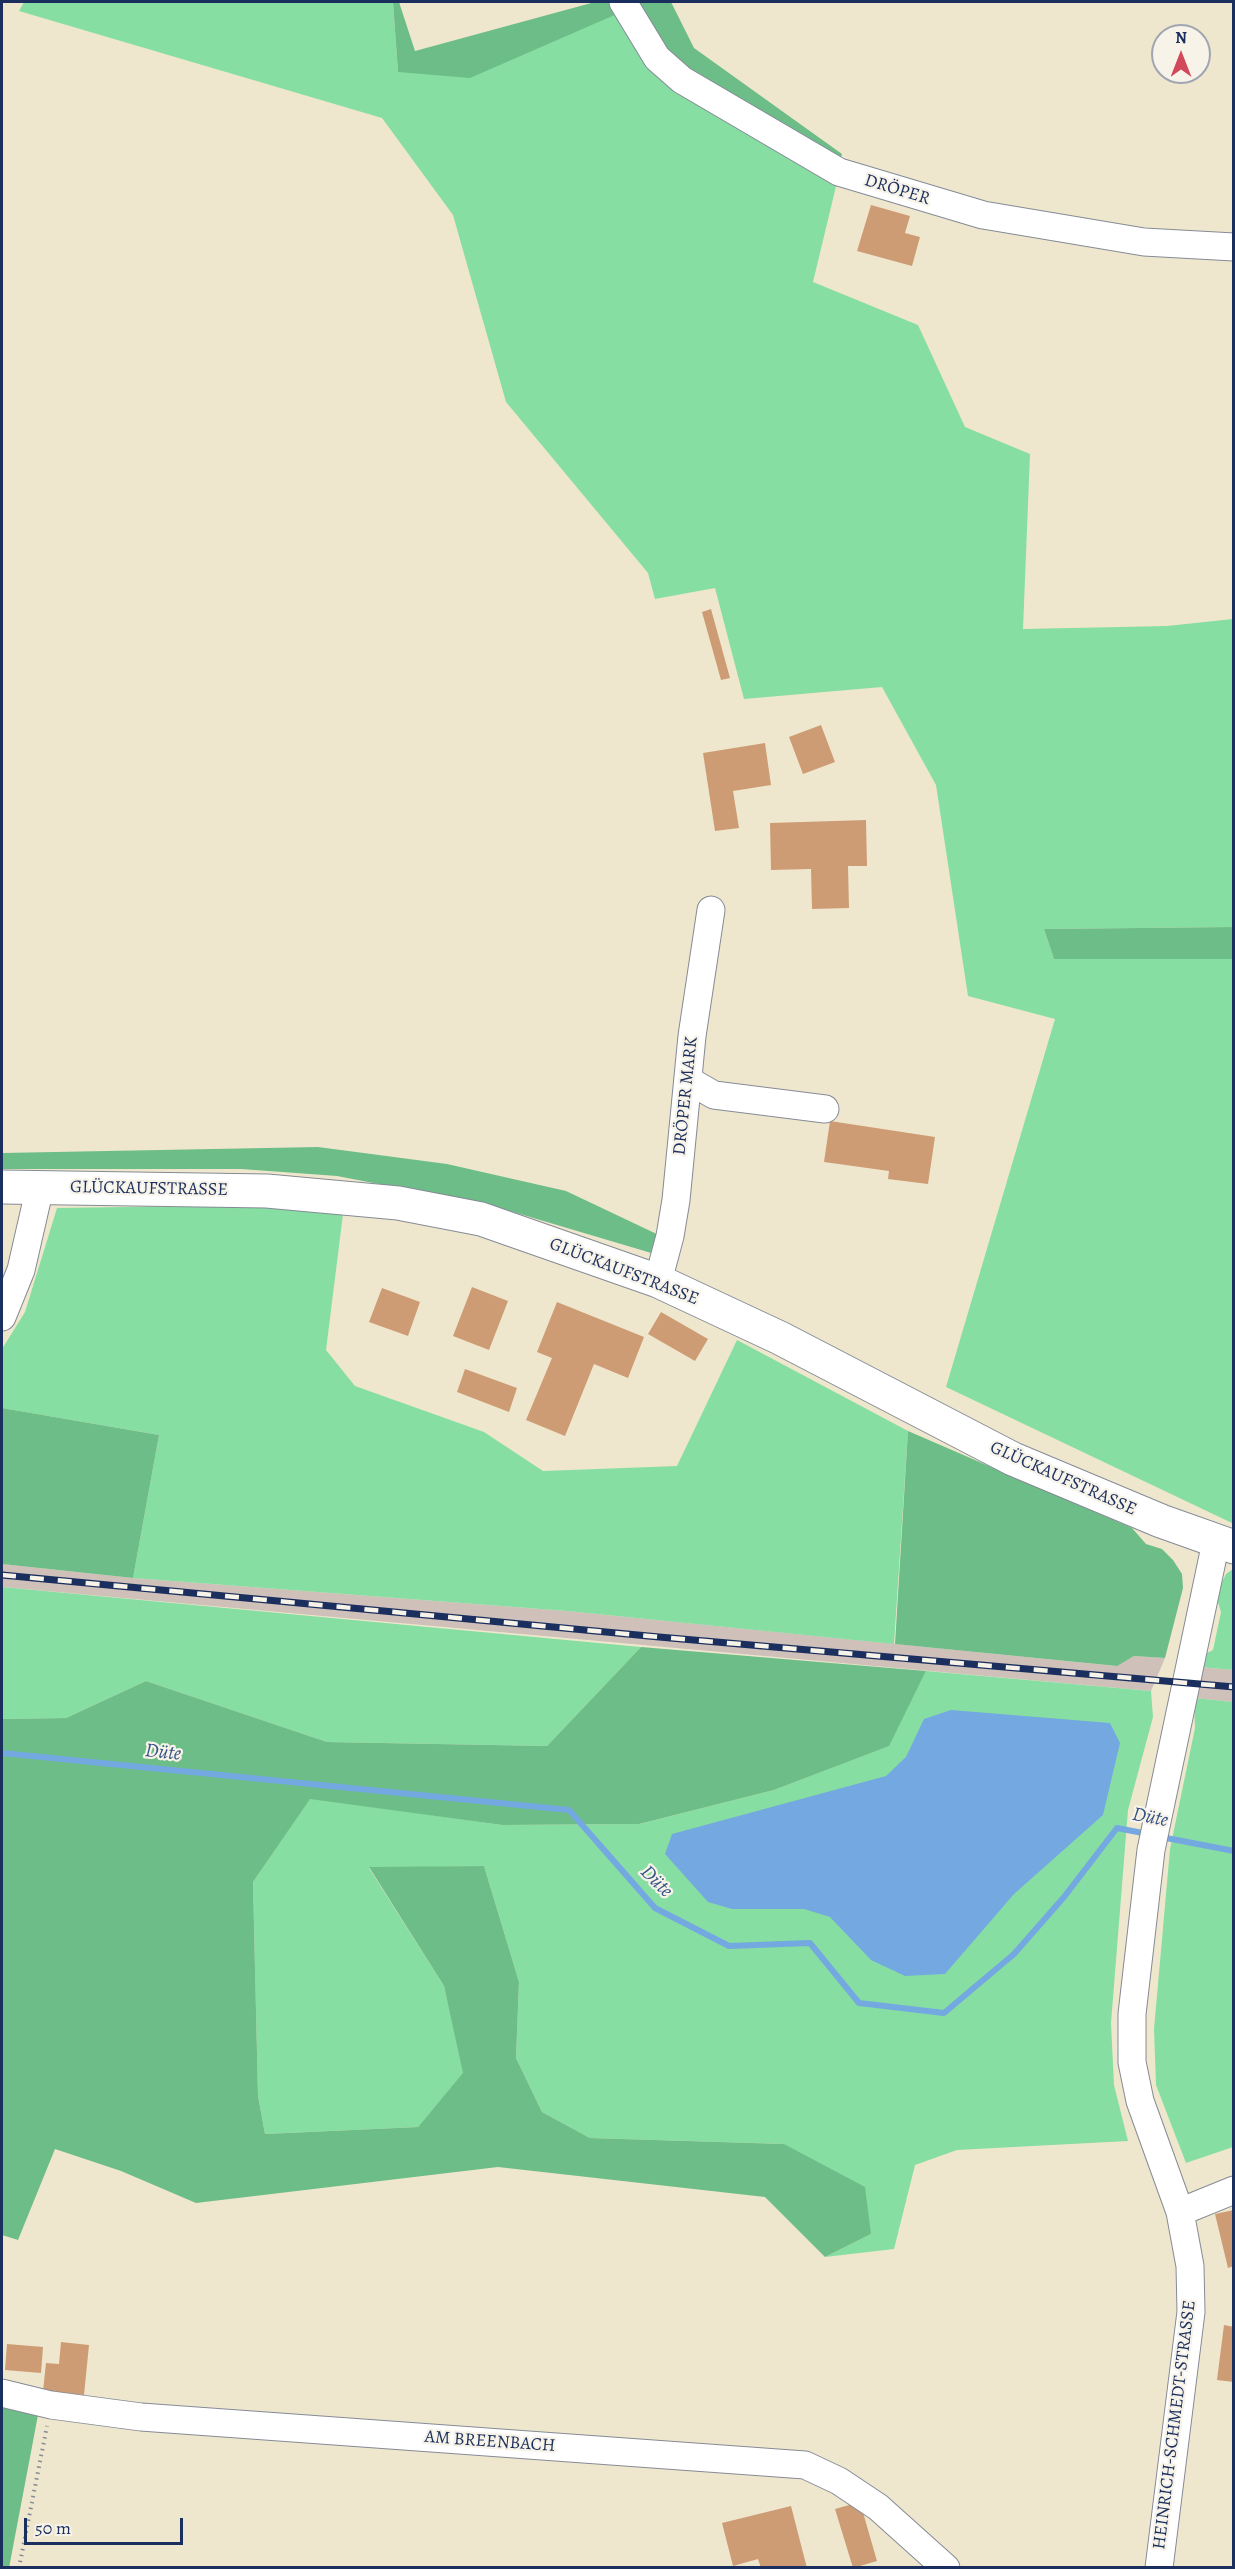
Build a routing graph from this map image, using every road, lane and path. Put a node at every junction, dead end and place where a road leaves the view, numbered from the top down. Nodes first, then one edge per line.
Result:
1 (623, 2) edge
2 (1233, 247) edge
3 (711, 910) dead end
4 (688, 1080) junction
5 (825, 1109) dead end
6 (2, 1187) edge
7 (40, 1187) junction
8 (658, 1281) junction
9 (2, 1317) edge
10 (1225, 1545) edge
11 (1233, 2190) edge
12 (1180, 2212) junction
13 (2, 2393) edge
14 (51, 2405) junction
15 (19, 2568) edge
16 (946, 2568) edge
17 (1159, 2568) edge

1 - 2 street, DRÖPER
3 - 4 street, DRÖPER MARK
4 - 5 street
4 - 8 street, DRÖPER MARK
6 - 7 main road, GLÜCKAUFSTRASSE
7 - 8 main road, GLÜCKAUFSTRASSE
7 - 9 street
8 - 10 main road, GLÜCKAUFSTRASSE
10 - 12 street, HEINRICH-SCHMEDT-STRASSE
11 - 12 street
12 - 17 street, HEINRICH-SCHMEDT-STRASSE
13 - 14 street, AM BREENBACH
14 - 15 path
14 - 16 street, AM BREENBACH

